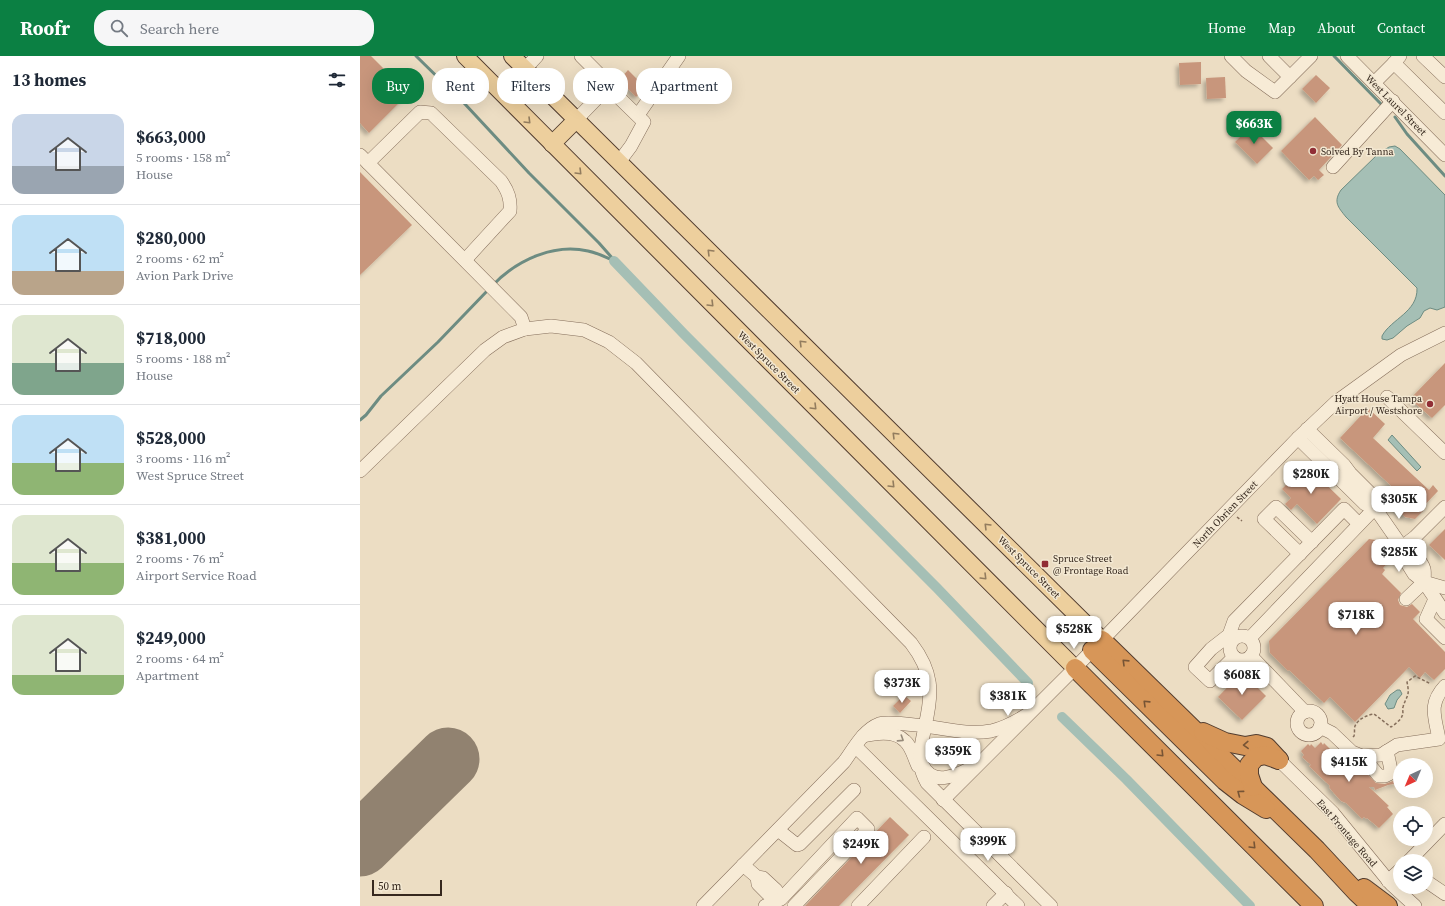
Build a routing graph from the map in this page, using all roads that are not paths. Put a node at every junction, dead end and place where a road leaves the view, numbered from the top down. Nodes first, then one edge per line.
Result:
1 (464, 56) edge
2 (512, 56) edge
3 (537, 56) edge
4 (581, 56) edge
5 (679, 56) edge
6 (1231, 56) edge
7 (1269, 56) edge
8 (1347, 56) edge
9 (1423, 56) edge
10 (1309, 57) edge
11 (1397, 59) edge
12 (524, 68) edge
13 (526, 68) edge
14 (593, 68) edge
15 (1290, 77) junction
16 (1445, 77) edge
17 (1374, 83) junction
18 (1393, 101) junction
19 (560, 104) edge
20 (592, 104) edge
21 (626, 104) edge
22 (1445, 113) edge
23 (638, 115) junction
24 (576, 120) junction
25 (552, 144) junction
26 (1445, 155) edge
27 (364, 159) edge
28 (619, 162) junction
29 (1333, 168) dead end
30 (465, 260) junction
31 (525, 329) junction
32 (1445, 333) edge
33 (1386, 397) dead end
34 (1307, 429) junction
35 (1298, 438) junction
36 (1445, 453) edge
37 (360, 471) edge
38 (1445, 507) edge
39 (1376, 508) junction
40 (1359, 524) junction
41 (1312, 542) junction
42 (1402, 547) junction
43 (1299, 555) junction
44 (1319, 566) junction
45 (1424, 582) junction
46 (1445, 588) edge
47 (1406, 599) dead end
48 (1435, 599) junction
49 (1445, 613) edge
50 (1231, 637) junction
51 (1250, 638) junction
52 (1445, 638) edge
53 (1097, 645) junction
54 (1251, 656) junction
55 (1234, 657) junction
56 (1075, 668) junction
57 (1440, 687) edge
58 (1305, 712) junction
59 (1028, 714) junction
60 (925, 726) junction
61 (1320, 727) junction
62 (1193, 728) junction
63 (860, 741) junction
64 (1387, 751) junction
65 (920, 754) junction
66 (1362, 756) junction
67 (1279, 760) junction
68 (981, 762) junction
69 (924, 778) junction
70 (1253, 787) junction
71 (854, 790) dead end
72 (943, 800) junction
73 (1445, 824) edge
74 (1296, 829) junction
75 (778, 830) junction
76 (924, 837) dead end
77 (1317, 850) junction
78 (1416, 854) edge
79 (743, 865) junction
80 (1393, 876) edge
81 (1388, 881) junction
82 (1433, 886) edge
83 (1006, 893) junction
84 (1445, 894) edge
85 (783, 900) edge
86 (703, 906) edge
87 (765, 906) edge
88 (794, 906) edge
89 (858, 906) edge
90 (994, 906) edge
91 (1018, 906) edge
92 (1051, 906) edge
93 (1314, 906) edge
94 (1371, 906) edge
95 (1388, 906) edge
96 (1415, 906) edge

1 -> 25 main road, West Spruce Street
2 - 12 main road, West Spruce Street
3 - 13 street
4 - 14 street
5 - 23 street
6 - 15 street
7 - 15 street
8 - 17 street, West Laurel Street
9 - 16 street
10 - 15 street
11 - 17 street
11 - 22 street
17 - 18 street, West Laurel Street
18 - 26 street, West Laurel Street
18 - 29 street
19 - 24 main road, West Spruce Street
20 - 24 street
21 - 23 street
23 - 28 street
24 - 25 main road
24 - 28 main road, West Spruce Street
25 -> 56 main road, West Spruce Street
27 - 30 street
27 - 30 street
53 -> 28 main road, West Spruce Street
30 - 31 street
31 - 37 street
31 - 60 street
32 - 34 street, North Obrien Street
33 - 36 street
34 - 35 street, North Obrien Street
34 - 39 street
35 - 39 street
35 - 53 street, North Obrien Street
38 - 42 street
39 - 40 street
39 - 42 street
40 - 41 street
40 - 44 street
41 - 43 street
41 - 43 street
42 - 45 street
43 - 44 street
43 - 50 street
44 - 51 street
45 - 46 street
45 - 47 street
45 - 48 street
48 - 49 street
48 - 52 street
50 - 51 street
50 - 55 street
50 - 55 street
51 - 54 street
53 - 56 street, North Obrien Street
62 -> 53 highway
74 -> 53 highway
54 - 55 street
54 - 58 street
56 - 59 street, North Obrien Street
56 -> 93 highway
57 - 64 street
58 - 61 street
58 - 61 street
59 - 60 street
59 - 68 street
60 - 63 street
60 - 65 street
61 - 66 street
67 -> 62 highway
62 - 70 highway
63 -> 69 street
63 - 75 street
63 - 83 street
64 - 66 street
64 - 66 street
65 - 68 street
65 - 69 street
67 - 70 highway
67 - 81 street, East Frontage Road
68 - 72 street
69 - 72 street
70 - 74 highway
71 - 75 street
72 - 92 street
73 - 78 street
74 - 77 highway
75 - 79 street
76 - 89 street
77 - 94 highway
77 - 95 highway
79 - 85 street
79 - 86 street
80 - 81 street
81 - 96 street, East Frontage Road
82 - 84 street
83 - 90 street
83 - 91 street
85 - 87 street
85 - 88 street

